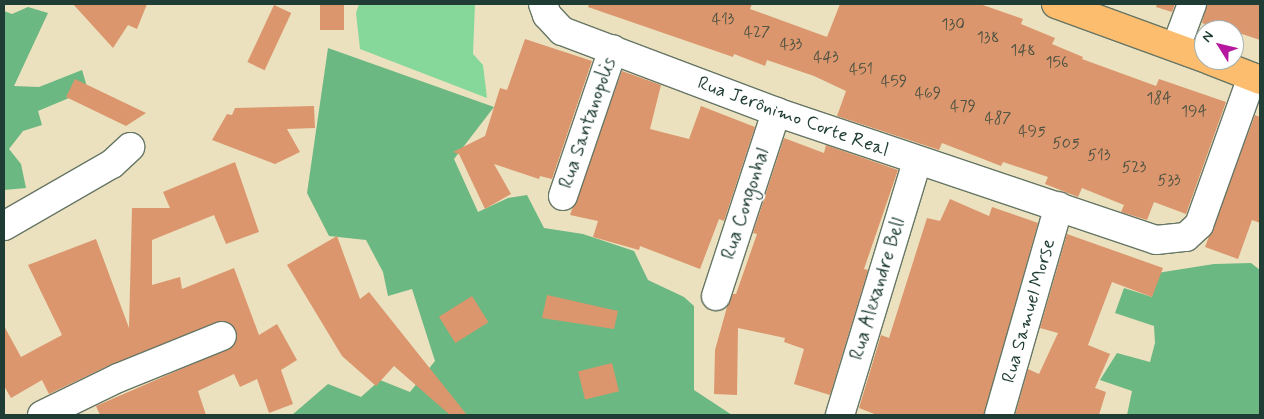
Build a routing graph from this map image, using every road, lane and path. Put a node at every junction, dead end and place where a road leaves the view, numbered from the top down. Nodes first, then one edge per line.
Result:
1 (543, 4) edge
2 (1056, 4) edge
3 (1192, 4) edge
4 (1176, 46) junction
5 (613, 49) junction
6 (1194, 54) edge
7 (1234, 70) edge
8 (1256, 79) edge
9 (776, 112) junction
10 (130, 147) dead end
11 (917, 162) junction
12 (563, 196) dead end
13 (1059, 206) junction
14 (4, 226) edge
15 (716, 296) dead end
16 (222, 336) dead end
17 (42, 415) edge
18 (840, 415) edge
19 (999, 415) edge

1 - 5 street, Rua Jerônimo Corte Real
2 - 4 main road
3 - 4 street
4 - 6 main road
5 - 9 street, Rua Jerônimo Corte Real
5 - 12 street, Rua Santanopolis
7 - 8 main road
8 - 13 street, Rua Jerônimo Corte Real
9 - 11 street, Rua Jerônimo Corte Real
9 - 15 street, Rua Congonhal
10 - 14 street
11 - 13 street, Rua Jerônimo Corte Real
11 - 18 street, Rua Alexandre Bell
13 - 19 street, Rua Samuel Morse
16 - 17 street

